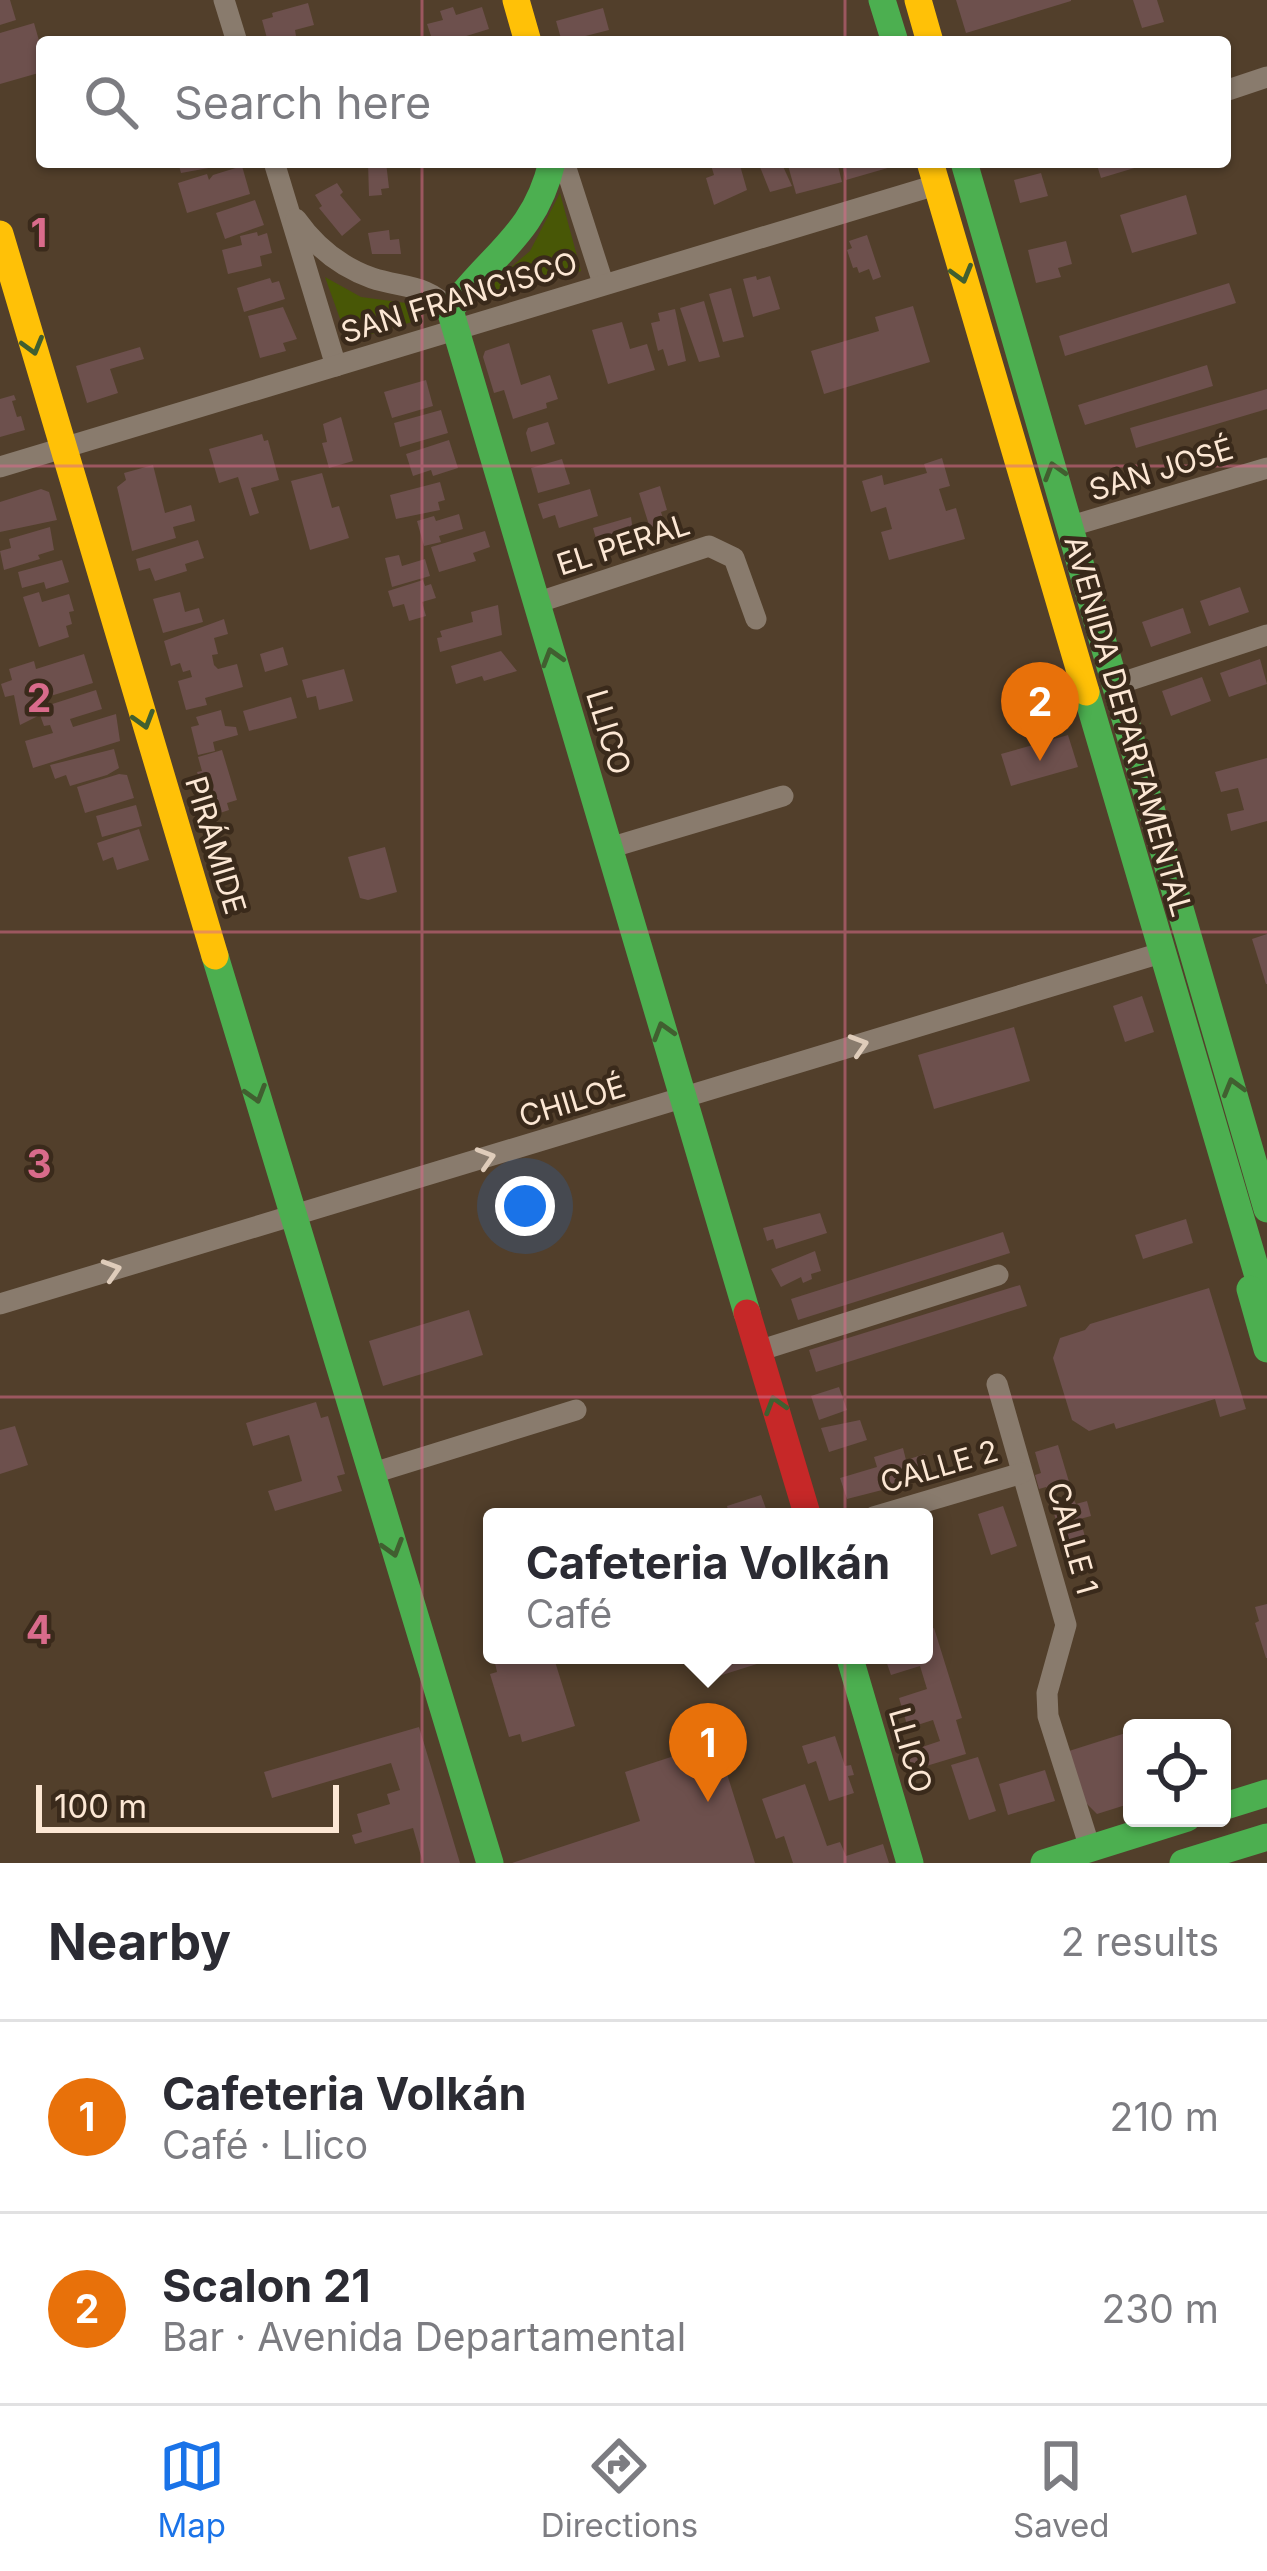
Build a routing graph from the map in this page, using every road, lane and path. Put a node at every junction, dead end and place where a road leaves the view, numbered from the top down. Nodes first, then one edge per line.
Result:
1 (224, 0) edge
2 (516, 0) edge
3 (883, 0) edge
4 (918, 0) edge
5 (235, 36) edge
6 (526, 36) edge
7 (893, 36) edge
8 (928, 36) edge
9 (1267, 77) edge
10 (1231, 89) edge
11 (276, 168) edge
12 (551, 168) edge
13 (566, 168) edge
14 (966, 168) edge
15 (933, 173) edge
16 (286, 200) junction
17 (0, 234) edge
18 (603, 284) junction
19 (452, 319) junction
20 (336, 366) junction
21 (63, 448) junction
22 (0, 467) edge
23 (1267, 468) edge
24 (1071, 526) junction
25 (536, 604) junction
26 (756, 619) dead end
27 (1267, 635) edge
28 (1118, 684) junction
29 (783, 796) dead end
30 (609, 848) junction
31 (1161, 953) junction
32 (683, 1099) junction
33 (1261, 1165) edge
34 (1231, 1193) junction
35 (1266, 1205) edge
36 (292, 1217) junction
37 (998, 1275) dead end
38 (0, 1304) edge
39 (1267, 1307) edge
40 (1267, 1349) edge
41 (758, 1351) junction
42 (997, 1384) dead end
43 (576, 1410) dead end
44 (1022, 1473) junction
45 (370, 1474) junction
46 (805, 1508) edge
47 (903, 1508) edge
48 (852, 1664) edge
49 (1267, 1793) edge
50 (1231, 1804) edge
51 (1158, 1827) edge
52 (1267, 1837) edge
53 (1090, 1848) junction
54 (490, 1863) edge
55 (910, 1863) edge
56 (1044, 1863) edge
57 (1184, 1863) edge

1 - 5 street
2 - 6 street
3 - 7 street
4 - 8 street
9 - 10 street
11 - 16 street
12 - 19 street
13 - 18 street
24 -> 14 street, AVENIDA DEPARTAMENTAL
15 - 18 street, SAN FRANCISCO
15 -> 31 street, AVENIDA DEPARTAMENTAL
16 - 19 street
16 - 20 street
17 -> 21 street, PIRÁMIDE
18 - 19 street, SAN FRANCISCO
19 - 20 street, SAN FRANCISCO
19 - 25 street, LLICO
20 - 21 street, SAN FRANCISCO
21 - 22 street, SAN FRANCISCO
21 -> 36 street, PIRÁMIDE
23 - 24 street, SAN JOSÉ
24 - 28 street, AVENIDA DEPARTAMENTAL
25 - 26 street, EL PERAL
30 -> 25 street, LLICO
27 - 28 street
33 -> 28 street, AVENIDA DEPARTAMENTAL
29 - 30 street
32 -> 30 street, LLICO
32 -> 31 street, CHILOÉ
31 - 34 street, AVENIDA DEPARTAMENTAL
36 -> 32 street, CHILOÉ
32 - 41 street, LLICO
33 - 35 street, AVENIDA DEPARTAMENTAL
34 - 39 street, AVENIDA DEPARTAMENTAL
34 - 40 street
38 -> 36 street, CHILOÉ
36 - 45 street, PIRÁMIDE
37 - 41 street
46 -> 41 street, LLICO
42 - 44 street, CALLE 1
43 - 45 street
44 - 47 street, CALLE 2
44 - 53 street, CALLE 1
45 -> 54 street, PIRÁMIDE
48 - 55 street, LLICO
49 - 50 street
51 - 53 street
52 - 57 street
53 - 56 street

